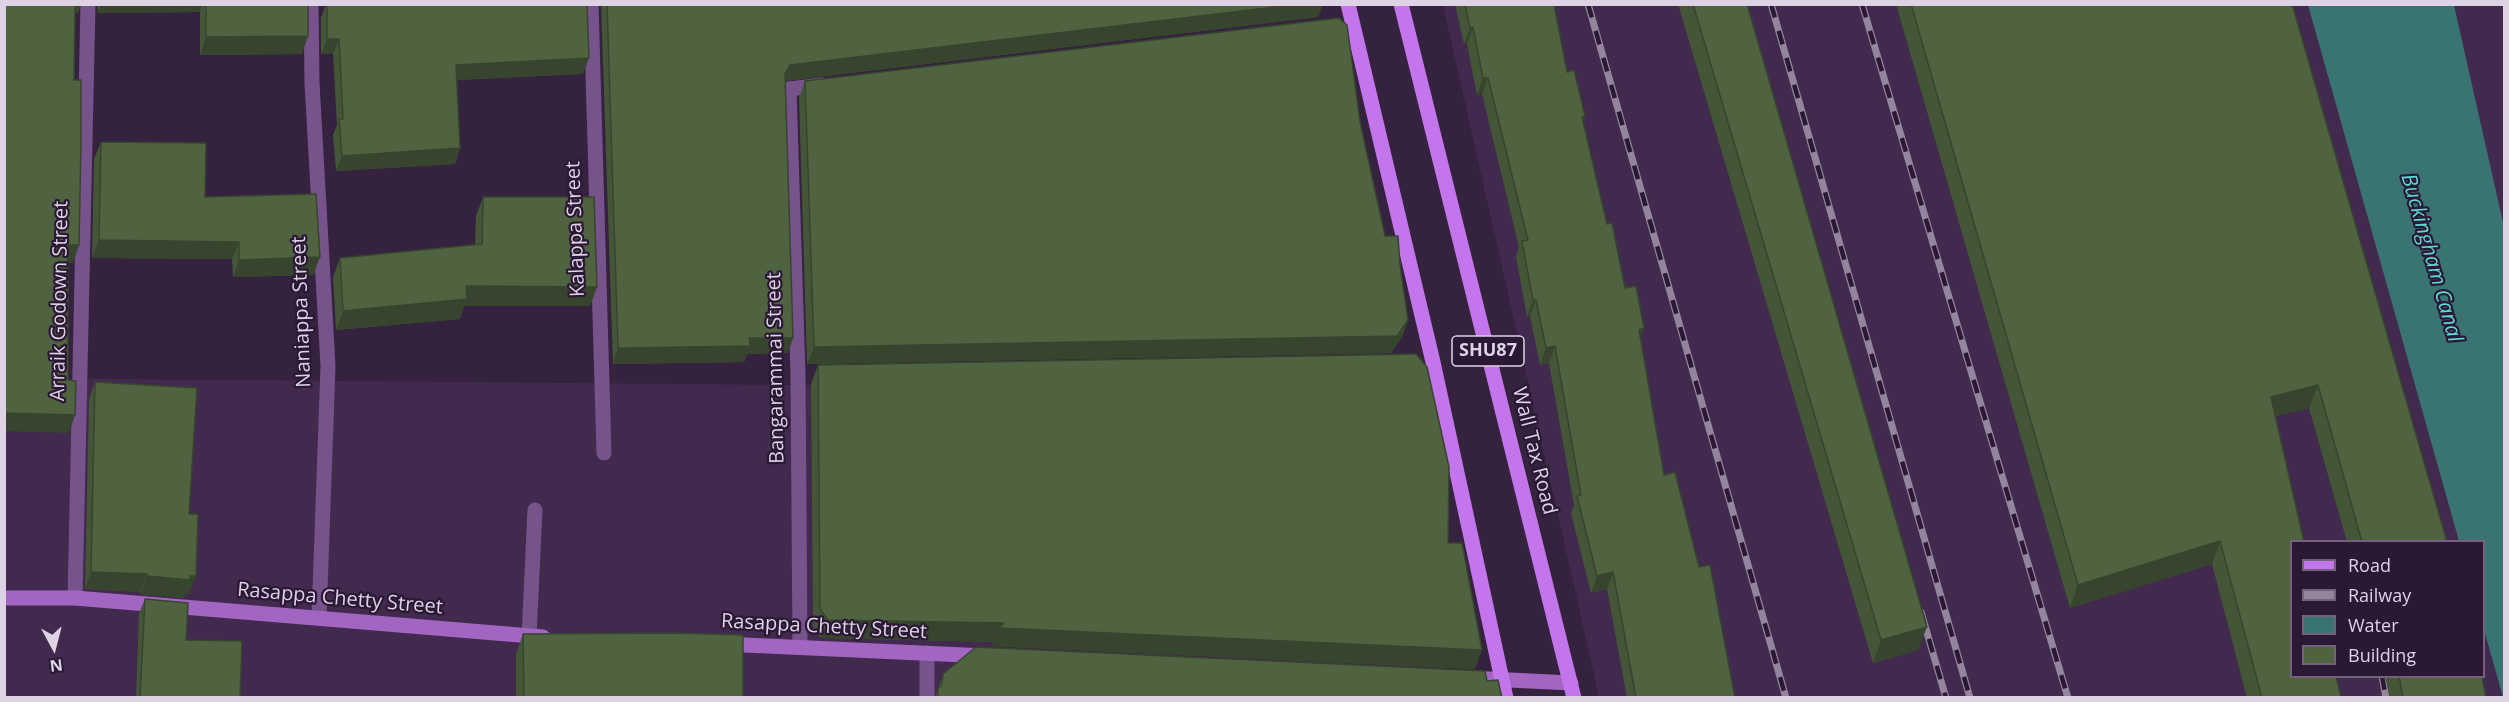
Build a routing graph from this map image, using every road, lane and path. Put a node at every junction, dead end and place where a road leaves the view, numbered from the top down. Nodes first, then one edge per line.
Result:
1 (88, 4) edge
2 (311, 4) edge
3 (591, 4) edge
4 (1348, 4) edge
5 (1401, 4) edge
6 (836, 84) edge
7 (604, 453) dead end
8 (535, 510) dead end
9 (4, 598) edge
10 (75, 598) junction
11 (319, 618) junction
12 (529, 637) junction
13 (553, 638) edge
14 (706, 643) edge
15 (800, 647) junction
16 (927, 653) junction
17 (999, 656) edge
18 (1454, 678) edge
19 (1502, 680) junction
20 (1572, 690) edge
21 (927, 698) edge
22 (1506, 698) edge

1 - 10 street, Arraik Godown Street
2 - 11 street, Naniappa Street
3 - 7 street, Kalappa Street
4 - 19 main road, SHU87
5 - 20 main road, Wall Tax Road / SHU87
6 - 15 street, Bangarammai Street
8 - 12 street
9 - 10 street, Rasappa Chetty Street
10 - 11 street, Rasappa Chetty Street
11 - 12 street, Rasappa Chetty Street
12 - 13 street, Rasappa Chetty Street
14 - 15 street, Rasappa Chetty Street
15 - 16 street, Rasappa Chetty Street
16 - 17 street, Rasappa Chetty Street
16 - 21 street
18 - 19 street
19 - 20 street
19 - 22 main road, SHU87

